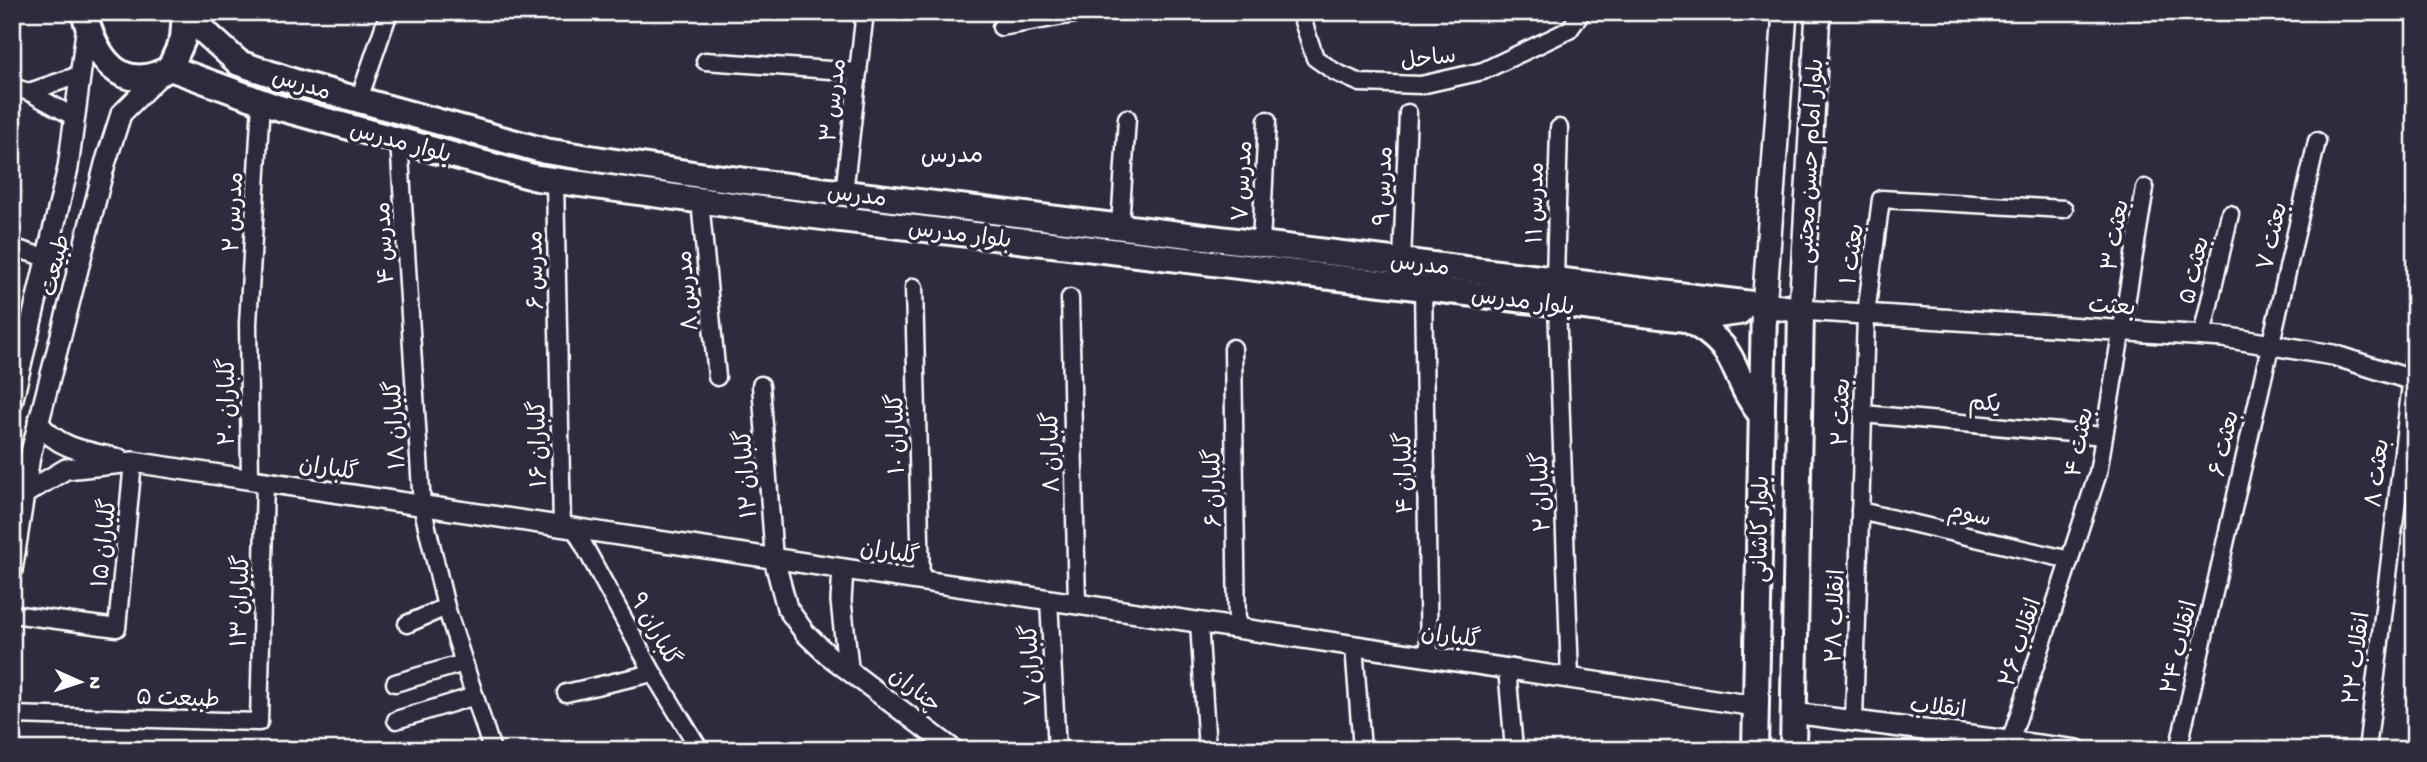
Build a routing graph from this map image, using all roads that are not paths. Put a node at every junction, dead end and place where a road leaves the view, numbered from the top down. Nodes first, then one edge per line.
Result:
1 (389, 12) edge
2 (865, 12) edge
3 (1086, 12) edge
4 (1300, 12) edge
5 (1581, 12) edge
6 (1785, 12) edge
7 (1818, 12) edge
8 (186, 14) edge
9 (86, 18) edge
10 (1001, 27) dead end
11 (705, 61) dead end
12 (167, 70) junction
13 (858, 72) junction
14 (79, 75) junction
15 (12, 87) edge
16 (29, 92) junction
17 (1779, 97) junction
18 (1813, 98) junction
19 (359, 99) junction
20 (261, 102) junction
21 (1408, 113) dead end
22 (76, 118) junction
23 (1127, 118) dead end
24 (1268, 120) dead end
25 (1559, 128) dead end
26 (400, 140) junction
27 (2317, 141) dead end
28 (555, 180) junction
29 (2145, 188) dead end
30 (844, 193) junction
31 (700, 201) junction
32 (944, 205) junction
33 (2064, 209) dead end
34 (2230, 214) dead end
35 (1121, 226) junction
36 (943, 231) junction
37 (1261, 244) junction
38 (12, 247) edge
39 (46, 258) junction
40 (1402, 261) junction
41 (914, 287) dead end
42 (1423, 288) junction
43 (1556, 292) junction
44 (1070, 298) dead end
45 (1764, 308) junction
46 (1801, 310) junction
47 (1866, 314) junction
48 (1686, 319) junction
49 (248, 324) joint
50 (2121, 330) junction
51 (2202, 335) junction
52 (2269, 342) junction
53 (412, 343) joint
54 (1233, 348) dead end
55 (2415, 351) edge
56 (558, 359) joint
57 (717, 377) dead end
58 (2413, 380) edge
59 (761, 385) dead end
60 (12, 403) edge
61 (1863, 414) junction
62 (1762, 416) junction
63 (38, 422) junction
64 (2104, 436) junction
65 (134, 462) junction
66 (257, 481) junction
67 (24, 494) junction
68 (422, 506) junction
69 (1860, 511) junction
70 (569, 528) junction
71 (2222, 555) joint
72 (774, 559) junction
73 (2070, 560) junction
74 (843, 569) junction
75 (12, 571) edge
76 (2388, 572) joint
77 (921, 581) junction
78 (1049, 600) junction
79 (1077, 604) junction
80 (446, 607) junction
81 (12, 614) edge
82 (1199, 622) junction
83 (407, 624) dead end
84 (1237, 628) junction
85 (1354, 646) junction
86 (1429, 657) junction
87 (464, 663) junction
88 (848, 667) junction
89 (1507, 668) junction
90 (653, 673) junction
91 (1570, 678) junction
92 (395, 683) dead end
93 (566, 693) dead end
94 (475, 696) junction
95 (1755, 706) junction
96 (1793, 713) junction
97 (12, 715) edge
98 (396, 720) dead end
99 (1854, 721) junction
100 (259, 722) joint
101 (1932, 729) junction
102 (2011, 739) junction
103 (492, 750) edge
104 (701, 750) edge
105 (954, 750) edge
106 (1057, 750) edge
107 (1206, 750) edge
108 (1362, 750) edge
109 (1514, 750) edge
110 (1755, 750) edge
111 (1793, 750) edge
112 (1931, 750) edge
113 (2077, 750) edge
114 (2178, 750) edge
115 (2367, 750) edge

1 - 19 street
2 - 13 street, مدرس ۳
3 - 10 street
4 - 5 street, ساحل
6 - 17 main road, بلوار امام حسن مجتبی
7 - 18 main road, بلوار امام حسن مجتبی
8 - 12 main road
8 - 19 main road, مدرس
9 - 12 main road
9 - 14 street, طبیعت
11 - 13 street
12 - 20 main road, بلوار مدرس
12 - 63 street, طبیعت
13 - 30 street, مدرس ۳
14 - 16 street
14 - 22 street, طبیعت
15 - 16 street
16 - 22 street
17 - 18 main road
17 - 45 main road, بلوار امام حسن مجتبی
18 - 46 main road, بلوار امام حسن مجتبی
19 - 30 main road, مدرس
20 - 26 main road, بلوار مدرس
20 - 49 street, مدرس ۲
21 - 40 street, مدرس ۹
22 - 39 street, طبیعت
23 - 35 street
24 - 37 street, مدرس ۷
25 - 43 street, مدرس ۱۱
26 - 28 main road, بلوار مدرس
26 - 53 street, مدرس ۴
27 - 52 street, ۷ بعثت
28 - 31 main road, بلوار مدرس
28 - 56 street, مدرس ۶
29 - 50 street, ۳ بعثت
30 - 32 main road, مدرس
31 - 36 main road, بلوار مدرس
31 - 57 street, مدرس ۸
32 - 35 main road, مدرس
32 - 36 main road
33 - 47 street, ۱ بعثت
34 - 51 street, ۵ بعثت
35 - 37 main road, مدرس
36 - 42 main road, بلوار مدرس
37 - 40 main road, مدرس
38 - 39 street
39 - 60 street, طبیعت
40 - 43 main road, مدرس
41 - 77 street, گلباران ۱۰
42 - 43 main road, بلوار مدرس
42 - 86 street, گلباران ۴
43 - 45 main road, مدرس
43 - 48 main road, بلوار مدرس
43 - 91 street, گلباران ۲
44 - 79 street, گلباران ۸
45 - 46 main road
45 - 48 main road, بلوار مدرس
45 - 62 main road, بلوار کاشانی
46 - 47 street, بعثت
46 - 96 main road, بلوار کاشانی
47 - 50 street, بعثت
47 - 61 street, ۲ بعثت
48 - 62 main road
49 - 66 street, گلباران ۲۰
50 - 51 street, بعثت
50 - 64 street, ۴ بعثت
51 - 52 street, بعثت
52 - 58 street, بعثت
52 - 71 street, ۶ بعثت
53 - 68 street, گلباران ۱۸
54 - 84 street, گلباران ۶
55 - 58 street, ۸ بعثت
56 - 70 street, گلباران ۱۶
58 - 76 street, ۸ بعثت
59 - 72 street, گلباران ۱۲
61 - 64 street, یکم
61 - 69 street, ۲ بعثت
62 - 95 main road, بلوار کاشانی
63 - 65 street
63 - 67 street, طبیعت
64 - 73 street, ۴ بعثت
65 - 66 street, گلباران
65 - 67 street, گلباران
65 - 81 street, گلباران ۱۵
66 - 68 street, گلباران
66 - 100 street, ۱۳ گلباران
67 - 75 street, طبیعت
68 - 70 street, گلباران
68 - 80 street, گلباران ۱۸
69 - 73 street, سوم
69 - 99 street, ۲۸ انقلاب
70 - 72 street, گلباران
70 - 90 street, ۹ گلباران
71 - 114 street, انقلاب ۲۴
72 - 74 street, گلباران
72 - 88 street, چناران
73 - 102 street, انقلاب ۲۶
74 - 77 street, گلباران
74 - 88 street
76 - 115 street, انقلاب ۲۲
77 - 78 street, گلباران
78 - 79 street, گلباران
78 - 106 street, ۷ گلباران
79 - 82 street, گلباران
80 - 83 street
80 - 87 street, گلباران ۱۸
82 - 84 street, گلباران
82 - 107 street
84 - 85 street, گلباران
85 - 86 street, گلباران
85 - 108 street
86 - 89 street, گلباران
87 - 92 street
87 - 94 street, گلباران ۱۸
88 - 105 street, چناران
89 - 91 street, گلباران
89 - 109 street
90 - 93 street
90 - 104 street, ۹ گلباران
91 - 95 street, گلباران
94 - 98 street
94 - 103 street, گلباران ۱۸
95 - 96 main road
95 - 110 main road, بلوار کاشانی
96 - 99 street, انقلاب
96 - 111 main road, بلوار کاشانی
97 - 100 street, ۵ طبیعت
99 - 101 street, انقلاب
101 - 102 street, انقلاب
101 - 112 street
102 - 113 street, انقلاب

